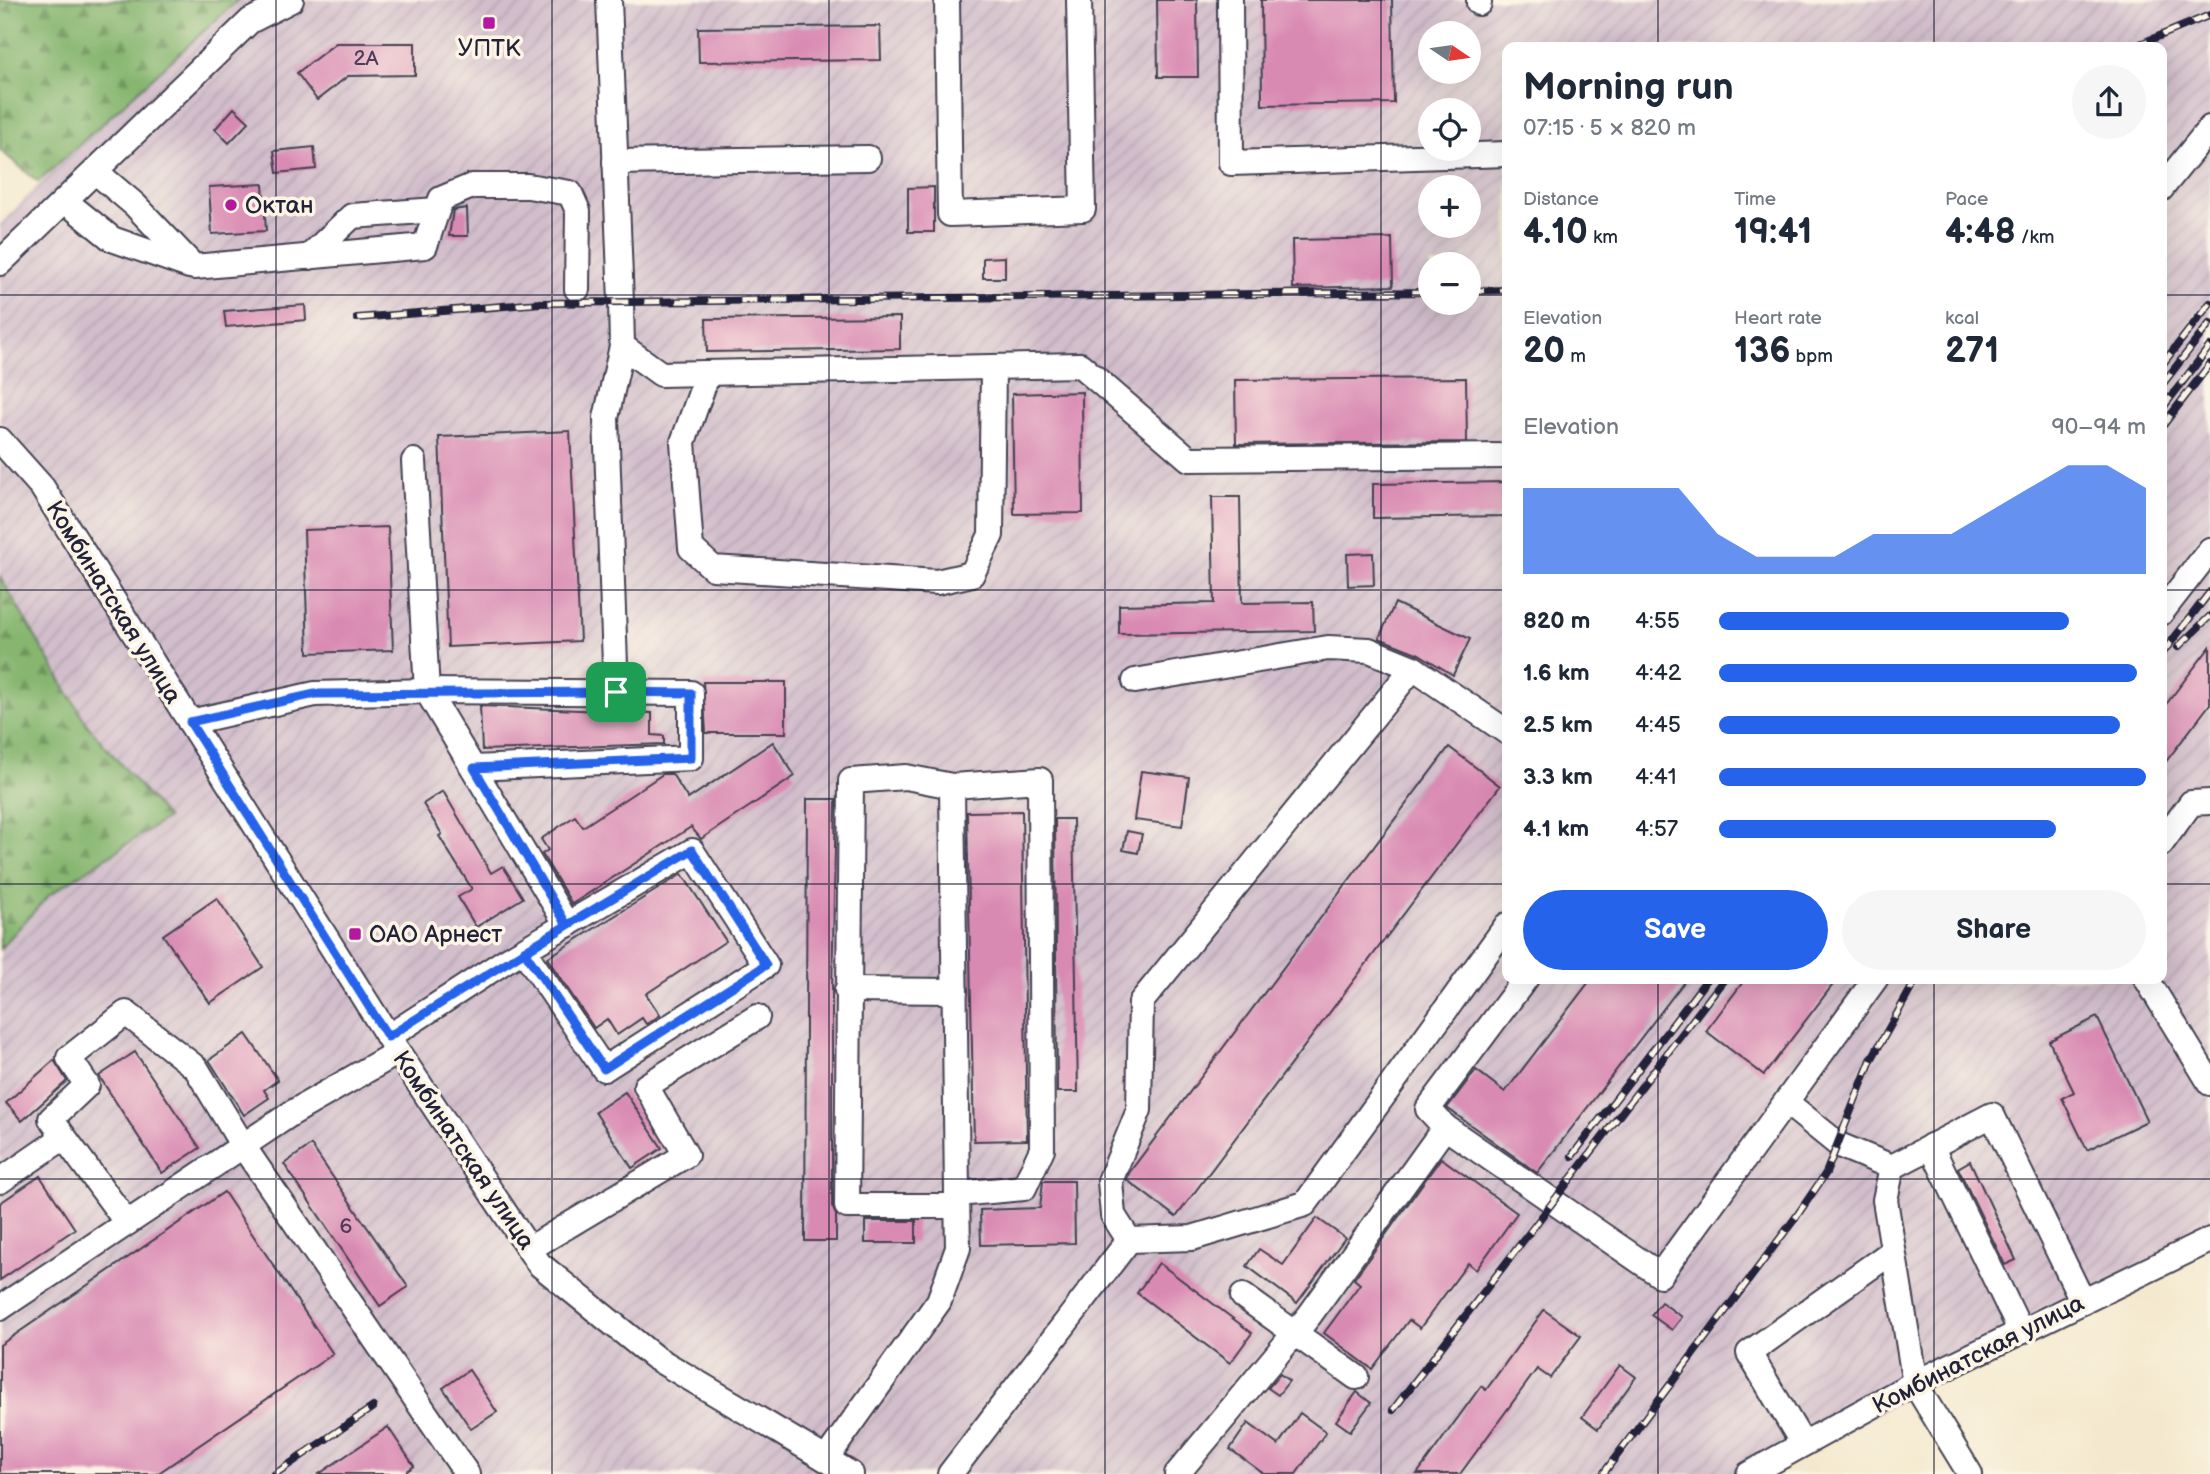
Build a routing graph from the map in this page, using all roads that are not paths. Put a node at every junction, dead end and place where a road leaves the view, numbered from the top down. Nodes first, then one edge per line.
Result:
1 (291, 0) edge
2 (609, 0) edge
3 (947, 0) edge
4 (1079, 0) edge
5 (1230, 0) edge
6 (2210, 128) edge
7 (1502, 154) edge
8 (868, 159) dead end
9 (615, 162) junction
10 (96, 172) junction
11 (2167, 182) edge
12 (65, 201) junction
13 (437, 210) junction
14 (309, 257) junction
15 (0, 263) edge
16 (194, 267) junction
17 (577, 289) dead end
18 (622, 346) junction
19 (993, 368) junction
20 (708, 373) junction
21 (0, 440) edge
22 (1502, 457) edge
23 (414, 461) dead end
24 (2210, 550) edge
25 (2167, 604) edge
26 (1412, 668) junction
27 (1135, 681) dead end
28 (427, 691) junction
29 (616, 692) junction
30 (190, 722) junction
31 (1502, 729) edge
32 (474, 768) junction
33 (952, 786) junction
34 (2210, 802) edge
35 (2167, 836) edge
36 (567, 925) junction
37 (1502, 932) edge
38 (524, 951) junction
39 (1521, 984) edge
40 (1872, 984) edge
41 (2150, 984) edge
42 (847, 989) junction
43 (955, 991) junction
44 (757, 1017) dead end
45 (393, 1044) junction
46 (2210, 1083) edge
47 (1786, 1102) junction
48 (1445, 1127) junction
49 (64, 1137) junction
50 (243, 1146) junction
51 (1931, 1146) junction
52 (1892, 1167) junction
53 (0, 1181) edge
54 (957, 1200) junction
55 (127, 1223) junction
56 (1129, 1240) junction
57 (2210, 1240) edge
58 (529, 1249) junction
59 (1893, 1251) junction
60 (1243, 1296) dead end
61 (2083, 1301) junction
62 (0, 1308) edge
63 (2021, 1332) junction
64 (1294, 1334) junction
65 (1356, 1377) dead end
66 (1915, 1384) junction
67 (1803, 1444) junction
68 (826, 1459) junction
69 (458, 1471) edge
70 (851, 1474) edge
71 (950, 1474) edge
72 (1177, 1474) edge
73 (1749, 1474) edge
74 (1970, 1474) edge

1 - 10 street
2 - 9 street
3 - 4 street
5 - 7 street
6 - 11 street
8 - 9 street
9 - 18 street
10 - 12 street
10 - 16 street
12 - 15 street
12 - 16 street
13 - 14 street
13 - 14 street
13 - 17 street
14 - 16 street
18 - 20 street
18 - 29 street
19 - 20 street
19 - 20 street
19 - 22 street
21 - 30 street, Комбинатская улица
23 - 28 street
24 - 25 street
26 - 27 street
26 - 31 street
26 - 56 street
28 - 29 street
28 - 30 street
28 - 32 street
29 - 32 street
30 - 45 street, Комбинатская улица
32 - 36 street
33 - 42 street
33 - 43 street
33 - 54 street
34 - 35 street
36 - 38 street
36 - 38 street
37 - 56 street
38 - 45 street
39 - 48 street
40 - 47 street
41 - 46 street
42 - 43 street
42 - 54 street
43 - 54 street
44 - 58 street
45 - 50 street
45 - 58 street, Комбинатская улица
47 - 48 street
47 - 52 street
48 - 64 street
49 - 50 street
49 - 53 street
49 - 55 street
50 - 55 street
50 - 69 street
51 - 52 street
51 - 61 street
51 - 63 street
52 - 59 street
54 - 68 street
55 - 62 street
56 - 71 street
57 - 61 street, Комбинатская улица
58 - 68 street, Комбинатская улица
59 - 66 street
59 - 67 street
60 - 64 street
61 - 63 street, Комбинатская улица
63 - 66 street, Комбинатская улица
64 - 65 street
64 - 72 street
66 - 67 street, Комбинатская улица
66 - 74 street
67 - 73 street, Комбинатская улица
68 - 70 street, Комбинатская улица

